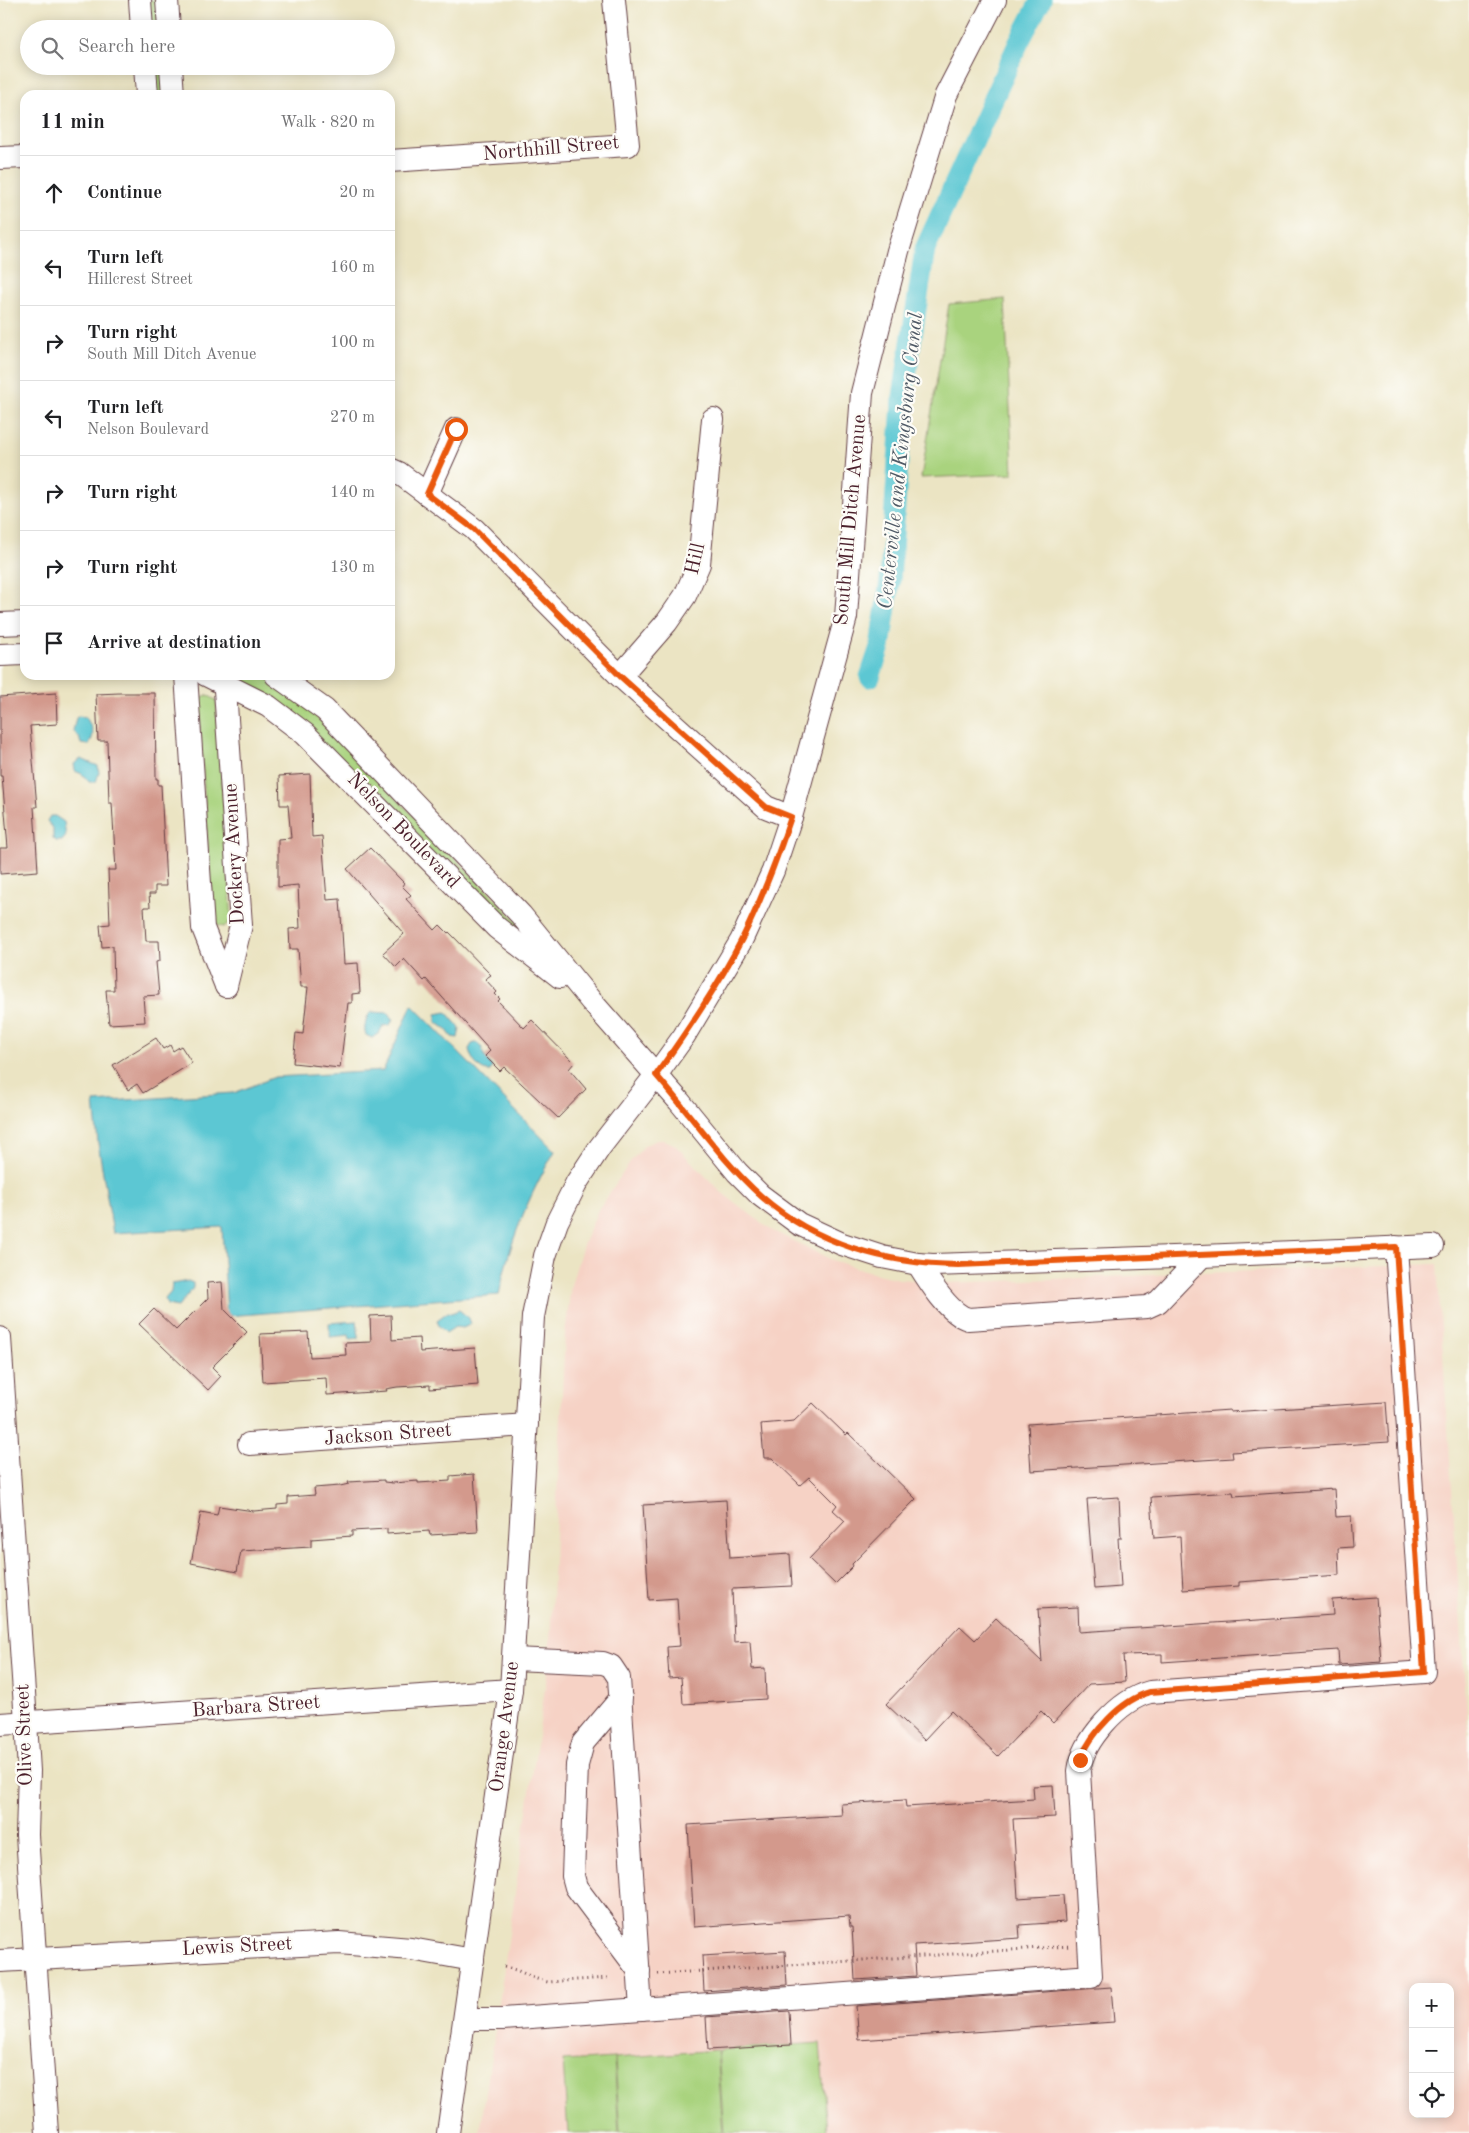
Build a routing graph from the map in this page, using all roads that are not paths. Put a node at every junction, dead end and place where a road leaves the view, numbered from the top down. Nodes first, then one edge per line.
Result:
1 (140, 0) edge
2 (167, 0) edge
3 (614, 0) edge
4 (995, 0) edge
5 (141, 20) edge
6 (168, 20) edge
7 (146, 75) edge
8 (172, 75) edge
9 (147, 90) edge
10 (173, 90) edge
11 (20, 157) edge
12 (0, 158) edge
13 (395, 161) edge
14 (713, 419) dead end
15 (456, 429) dead end
16 (395, 471) edge
17 (427, 494) junction
18 (20, 623) edge
19 (0, 624) edge
20 (20, 654) edge
21 (0, 655) edge
22 (620, 676) junction
23 (186, 680) edge
24 (218, 680) edge
25 (222, 680) edge
26 (284, 680) edge
27 (791, 817) junction
28 (591, 1001) junction
29 (656, 1075) junction
30 (1433, 1246) dead end
31 (1396, 1247) junction
32 (1202, 1256) junction
33 (918, 1264) junction
34 (533, 1317) joint
35 (0, 1338) edge
36 (528, 1425) junction
37 (249, 1444) dead end
38 (5, 1483) edge
39 (514, 1659) junction
40 (511, 1690) junction
41 (621, 1698) junction
42 (26, 1722) junction
43 (0, 1724) edge
44 (36, 1958) junction
45 (473, 1960) junction
46 (0, 1961) edge
47 (647, 1973) junction
48 (641, 2009) junction
49 (465, 2019) junction
50 (47, 2133) edge
51 (448, 2133) edge

1 - 5 street
2 - 6 street
3 - 13 street, Northhill Street
4 - 27 street, South Mill Ditch Avenue
7 - 9 street
8 - 10 street
11 - 12 street
14 - 22 street, Hill
15 - 17 street
16 - 17 street
17 - 22 street
18 - 19 street
20 - 21 street
22 - 27 street
23 - 24 street, Dockery Avenue
25 - 28 street, Nelson Boulevard
26 - 28 street, Nelson Boulevard
27 - 29 street, South Mill Ditch Avenue
28 - 29 street, Nelson Boulevard
29 - 33 street, Nelson Boulevard
29 - 34 street, South Mill Ditch Avenue
30 - 31 street, Nelson Boulevard
31 - 32 street, Nelson Boulevard
31 - 48 street
32 - 33 street, Nelson Boulevard
32 - 33 street
34 - 36 street, Orange Avenue
35 - 38 street, Olive Street
36 - 37 street, Jackson Street
36 - 39 street, Orange Avenue
38 - 42 street, Olive Street
39 - 40 street, Orange Avenue
39 - 41 street
40 - 42 street, Barbara Street
40 - 45 street, Orange Avenue
41 - 47 street
41 - 47 street
42 - 43 street, Barbara Street
42 - 44 street, Olive Street
44 - 45 street, Lewis Street
44 - 46 street, Lewis Street
44 - 50 street, Olive Street
45 - 49 street, Orange Avenue
47 - 48 street
48 - 49 street
49 - 51 street, Orange Avenue

